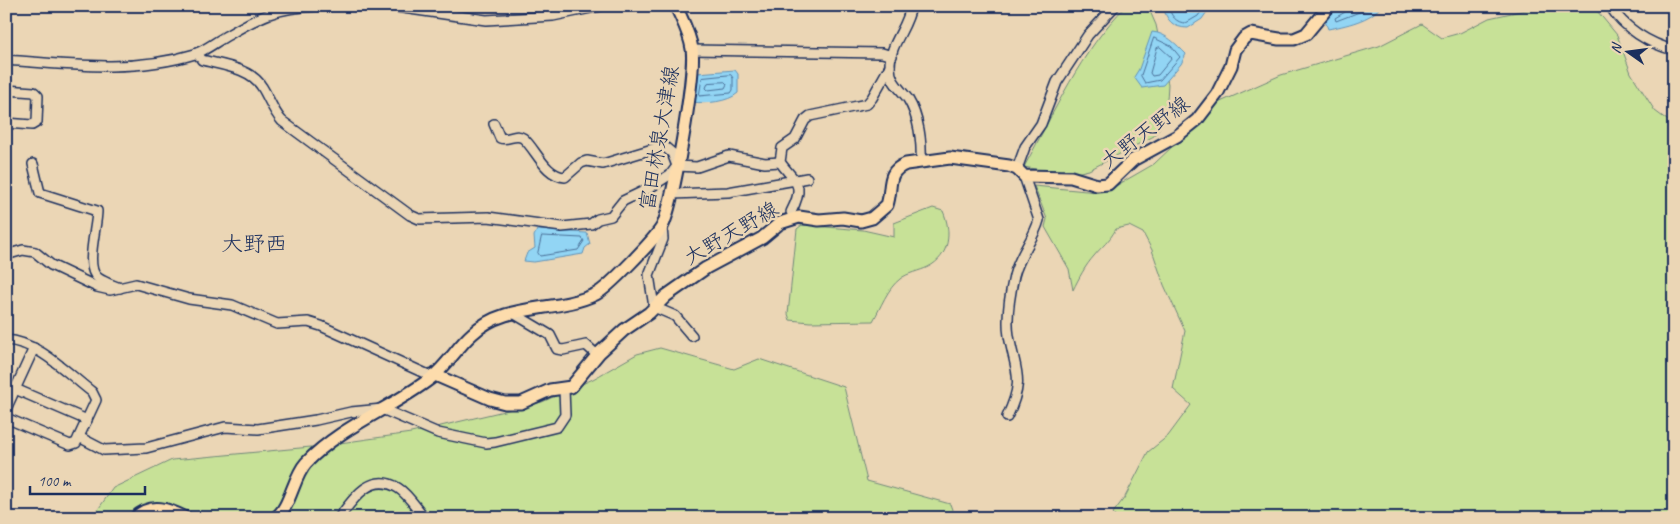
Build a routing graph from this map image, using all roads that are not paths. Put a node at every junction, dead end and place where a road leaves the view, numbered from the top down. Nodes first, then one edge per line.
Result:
1 (316, 6) edge
2 (390, 6) edge
3 (601, 6) edge
4 (676, 6) edge
5 (911, 6) edge
6 (1115, 6) edge
7 (1329, 6) edge
8 (1610, 6) edge
9 (692, 50) junction
10 (1674, 50) edge
11 (197, 53) junction
12 (892, 56) junction
13 (6, 60) edge
14 (890, 66) junction
15 (6, 90) edge
16 (6, 123) edge
17 (494, 124) dead end
18 (922, 147) junction
19 (938, 160) junction
20 (780, 162) junction
21 (921, 162) junction
22 (32, 164) dead end
23 (677, 166) junction
24 (1020, 172) junction
25 (807, 178) dead end
26 (796, 180) junction
27 (672, 194) junction
28 (792, 212) dead end
29 (662, 227) junction
30 (6, 255) edge
31 (122, 289) junction
32 (654, 307) junction
33 (512, 313) junction
34 (692, 336) dead end
35 (6, 340) edge
36 (34, 348) junction
37 (597, 355) junction
38 (434, 376) junction
39 (11, 386) edge
40 (564, 389) junction
41 (6, 409) edge
42 (382, 409) junction
43 (1007, 417) dead end
44 (6, 418) edge
45 (87, 420) junction
46 (79, 437) junction
47 (278, 517) edge
48 (135, 518) edge
49 (186, 518) edge
50 (339, 518) edge
51 (425, 518) edge

1 - 11 street
2 - 3 street
4 - 9 main road, 富田林泉大津線
5 - 12 street
6 - 24 street
7 - 24 main road, 大野天野線
8 - 10 street
9 - 12 street
9 - 23 main road, 富田林泉大津線
11 - 13 street
11 - 23 street
12 - 14 street
14 - 18 street
14 - 20 street
15 - 16 street
17 - 23 street
18 - 19 street
18 - 21 street
19 - 21 main road, 大野天野線
19 - 24 main road, 大野天野線
20 - 23 street
20 - 26 street
21 - 32 main road, 大野天野線
22 - 31 street
23 - 27 main road, 富田林泉大津線
24 - 43 street
25 - 26 street
26 - 27 street
26 - 28 street
27 - 29 main road, 富田林泉大津線
29 - 32 street
29 - 33 main road, 富田林泉大津線
30 - 31 street
31 - 38 street
32 - 34 street
32 - 37 main road, 大野天野線
33 - 37 street
33 - 38 main road, 富田林泉大津線
35 - 36 street
36 - 39 street
36 - 45 street
37 - 40 main road, 大野天野線
38 - 40 main road, 大野天野線
38 - 42 main road, 富田林泉大津線
39 - 41 street
39 - 45 street
40 - 42 street
42 - 46 street
42 - 47 main road, 富田林泉大津線
44 - 46 street
45 - 46 street
48 - 49 main road
50 - 51 street

